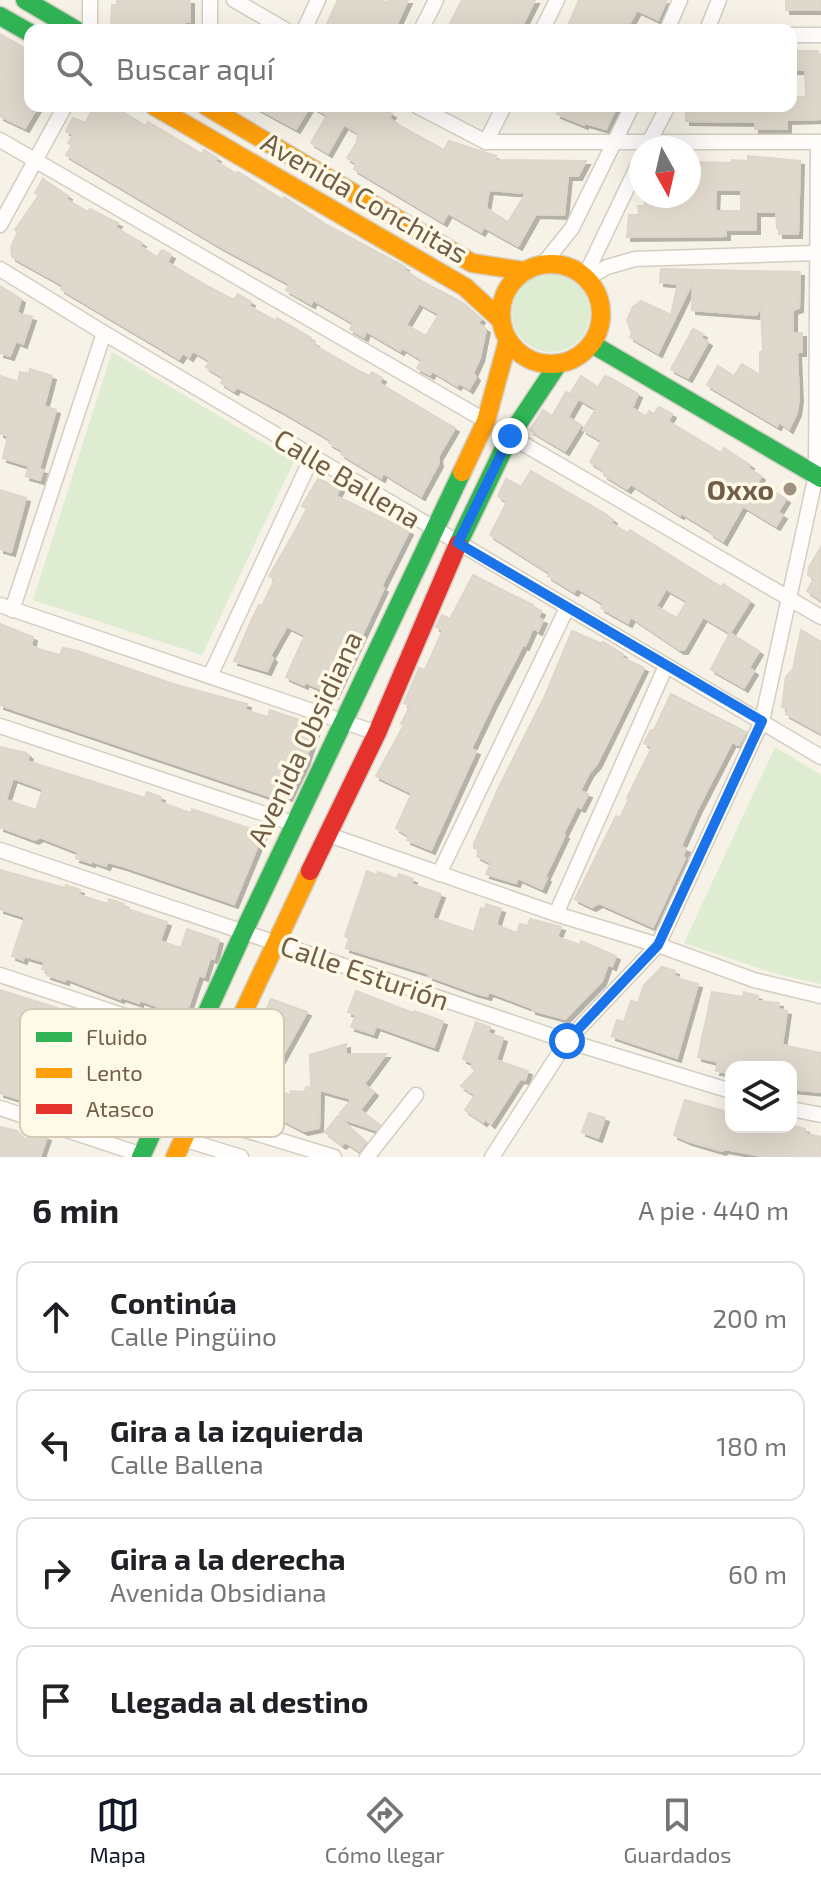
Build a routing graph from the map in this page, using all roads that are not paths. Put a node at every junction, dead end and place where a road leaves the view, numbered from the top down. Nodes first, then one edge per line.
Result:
1 (25, 0) edge
2 (90, 0) edge
3 (210, 0) edge
4 (234, 0) edge
5 (318, 0) edge
6 (436, 0) edge
7 (557, 0) edge
8 (680, 0) edge
9 (719, 0) edge
10 (0, 16) edge
11 (66, 24) edge
12 (90, 24) edge
13 (210, 24) edge
14 (276, 24) edge
15 (307, 24) edge
16 (424, 24) edge
17 (545, 24) edge
18 (670, 24) edge
19 (709, 24) edge
20 (24, 30) edge
21 (797, 35) edge
22 (821, 35) edge
23 (62, 112) edge
24 (164, 112) edge
25 (217, 112) edge
26 (428, 112) edge
27 (501, 112) edge
28 (629, 112) edge
29 (665, 112) edge
30 (653, 136) edge
31 (0, 140) edge
32 (486, 142) junction
33 (616, 142) junction
34 (820, 142) edge
35 (629, 144) edge
36 (701, 145) edge
37 (36, 161) junction
38 (629, 185) edge
39 (0, 225) edge
40 (817, 253) junction
41 (544, 263) junction
42 (0, 269) edge
43 (524, 271) junction
44 (586, 277) junction
45 (501, 320) junction
46 (104, 333) junction
47 (508, 340) junction
48 (592, 344) junction
49 (558, 364) junction
50 (486, 421) junction
51 (510, 436) junction
52 (312, 457) junction
53 (818, 476) edge
54 (434, 529) junction
55 (458, 543) junction
56 (789, 597) junction
57 (6, 608) edge
58 (567, 608) junction
59 (821, 617) edge
60 (666, 666) junction
61 (210, 676) junction
62 (343, 721) junction
63 (762, 721) junction
64 (0, 726) edge
65 (377, 733) junction
66 (821, 757) edge
67 (295, 824) junction
68 (326, 834) junction
69 (0, 850) edge
70 (439, 874) junction
71 (556, 914) junction
72 (244, 931) junction
73 (275, 942) junction
74 (658, 945) junction
75 (0, 975) edge
76 (821, 996) edge
77 (104, 1009) edge
78 (209, 1009) edge
79 (244, 1009) edge
80 (567, 1041) junction
81 (725, 1089) edge
82 (416, 1095) dead end
83 (0, 1108) edge
84 (797, 1110) edge
85 (20, 1115) edge
86 (821, 1115) edge
87 (86, 1137) edge
88 (151, 1137) edge
89 (268, 1137) edge
90 (183, 1139) joint
91 (142, 1156) edge
92 (175, 1157) edge
93 (241, 1157) edge
94 (334, 1157) edge
95 (367, 1157) edge
96 (492, 1157) edge

1 - 11 street
2 - 12 street
3 - 13 street
4 - 14 street
5 - 15 street
6 - 16 street
7 - 17 street
8 - 18 street
9 - 19 street
10 - 20 street
21 - 22 street
23 - 37 street
24 - 45 street, Avenida Conchitas
25 - 43 street, Avenida Conchitas
26 - 32 street
27 - 32 street
28 - 33 street
29 - 30 street
31 - 37 street
32 - 33 street
33 - 35 street
33 - 41 street
34 - 36 street
34 - 40 street
37 - 39 street
37 - 50 street
38 - 44 street
40 - 44 street
40 - 53 street
41 - 43 street
41 - 44 street
42 - 46 street, Calle Ballena
43 - 45 street
44 - 48 street
45 - 47 street
46 - 52 street, Calle Ballena
46 - 57 street
47 - 49 street
47 - 50 street, Avenida Obsidiana
48 - 49 street
48 - 53 street
49 - 51 street
50 - 54 street, Avenida Obsidiana
51 - 55 street
51 - 56 street
52 - 54 street, Calle Ballena
52 - 61 street
53 - 56 street
54 - 55 street, Calle Ballena
54 - 62 street, Avenida Obsidiana
55 - 58 street, Calle Ballena
55 - 65 street
56 - 59 street
56 - 63 street
57 - 61 street
58 - 60 street, Calle Ballena
58 - 70 street
60 - 63 street, Calle Ballena
60 - 71 street
61 - 62 street
62 - 65 street
62 - 67 street, Avenida Obsidiana
63 - 66 street, Calle Ballena
63 - 74 street
64 - 67 street
65 - 68 street
67 - 72 street, Avenida Obsidiana
68 - 70 street
68 - 73 street
69 - 72 street, Calle Esturión
70 - 71 street
71 - 74 street
72 - 73 street, Calle Esturión
72 - 78 street, Avenida Obsidiana
73 - 79 street
73 - 80 street, Calle Esturión
74 - 76 street
74 - 80 street
75 - 77 street
80 - 81 street, Calle Esturión
80 - 96 street
82 - 95 street
83 - 85 street
84 - 86 street
87 - 91 street
88 - 91 street, Avenida Obsidiana
89 - 94 street
90 - 92 street
90 - 93 street

